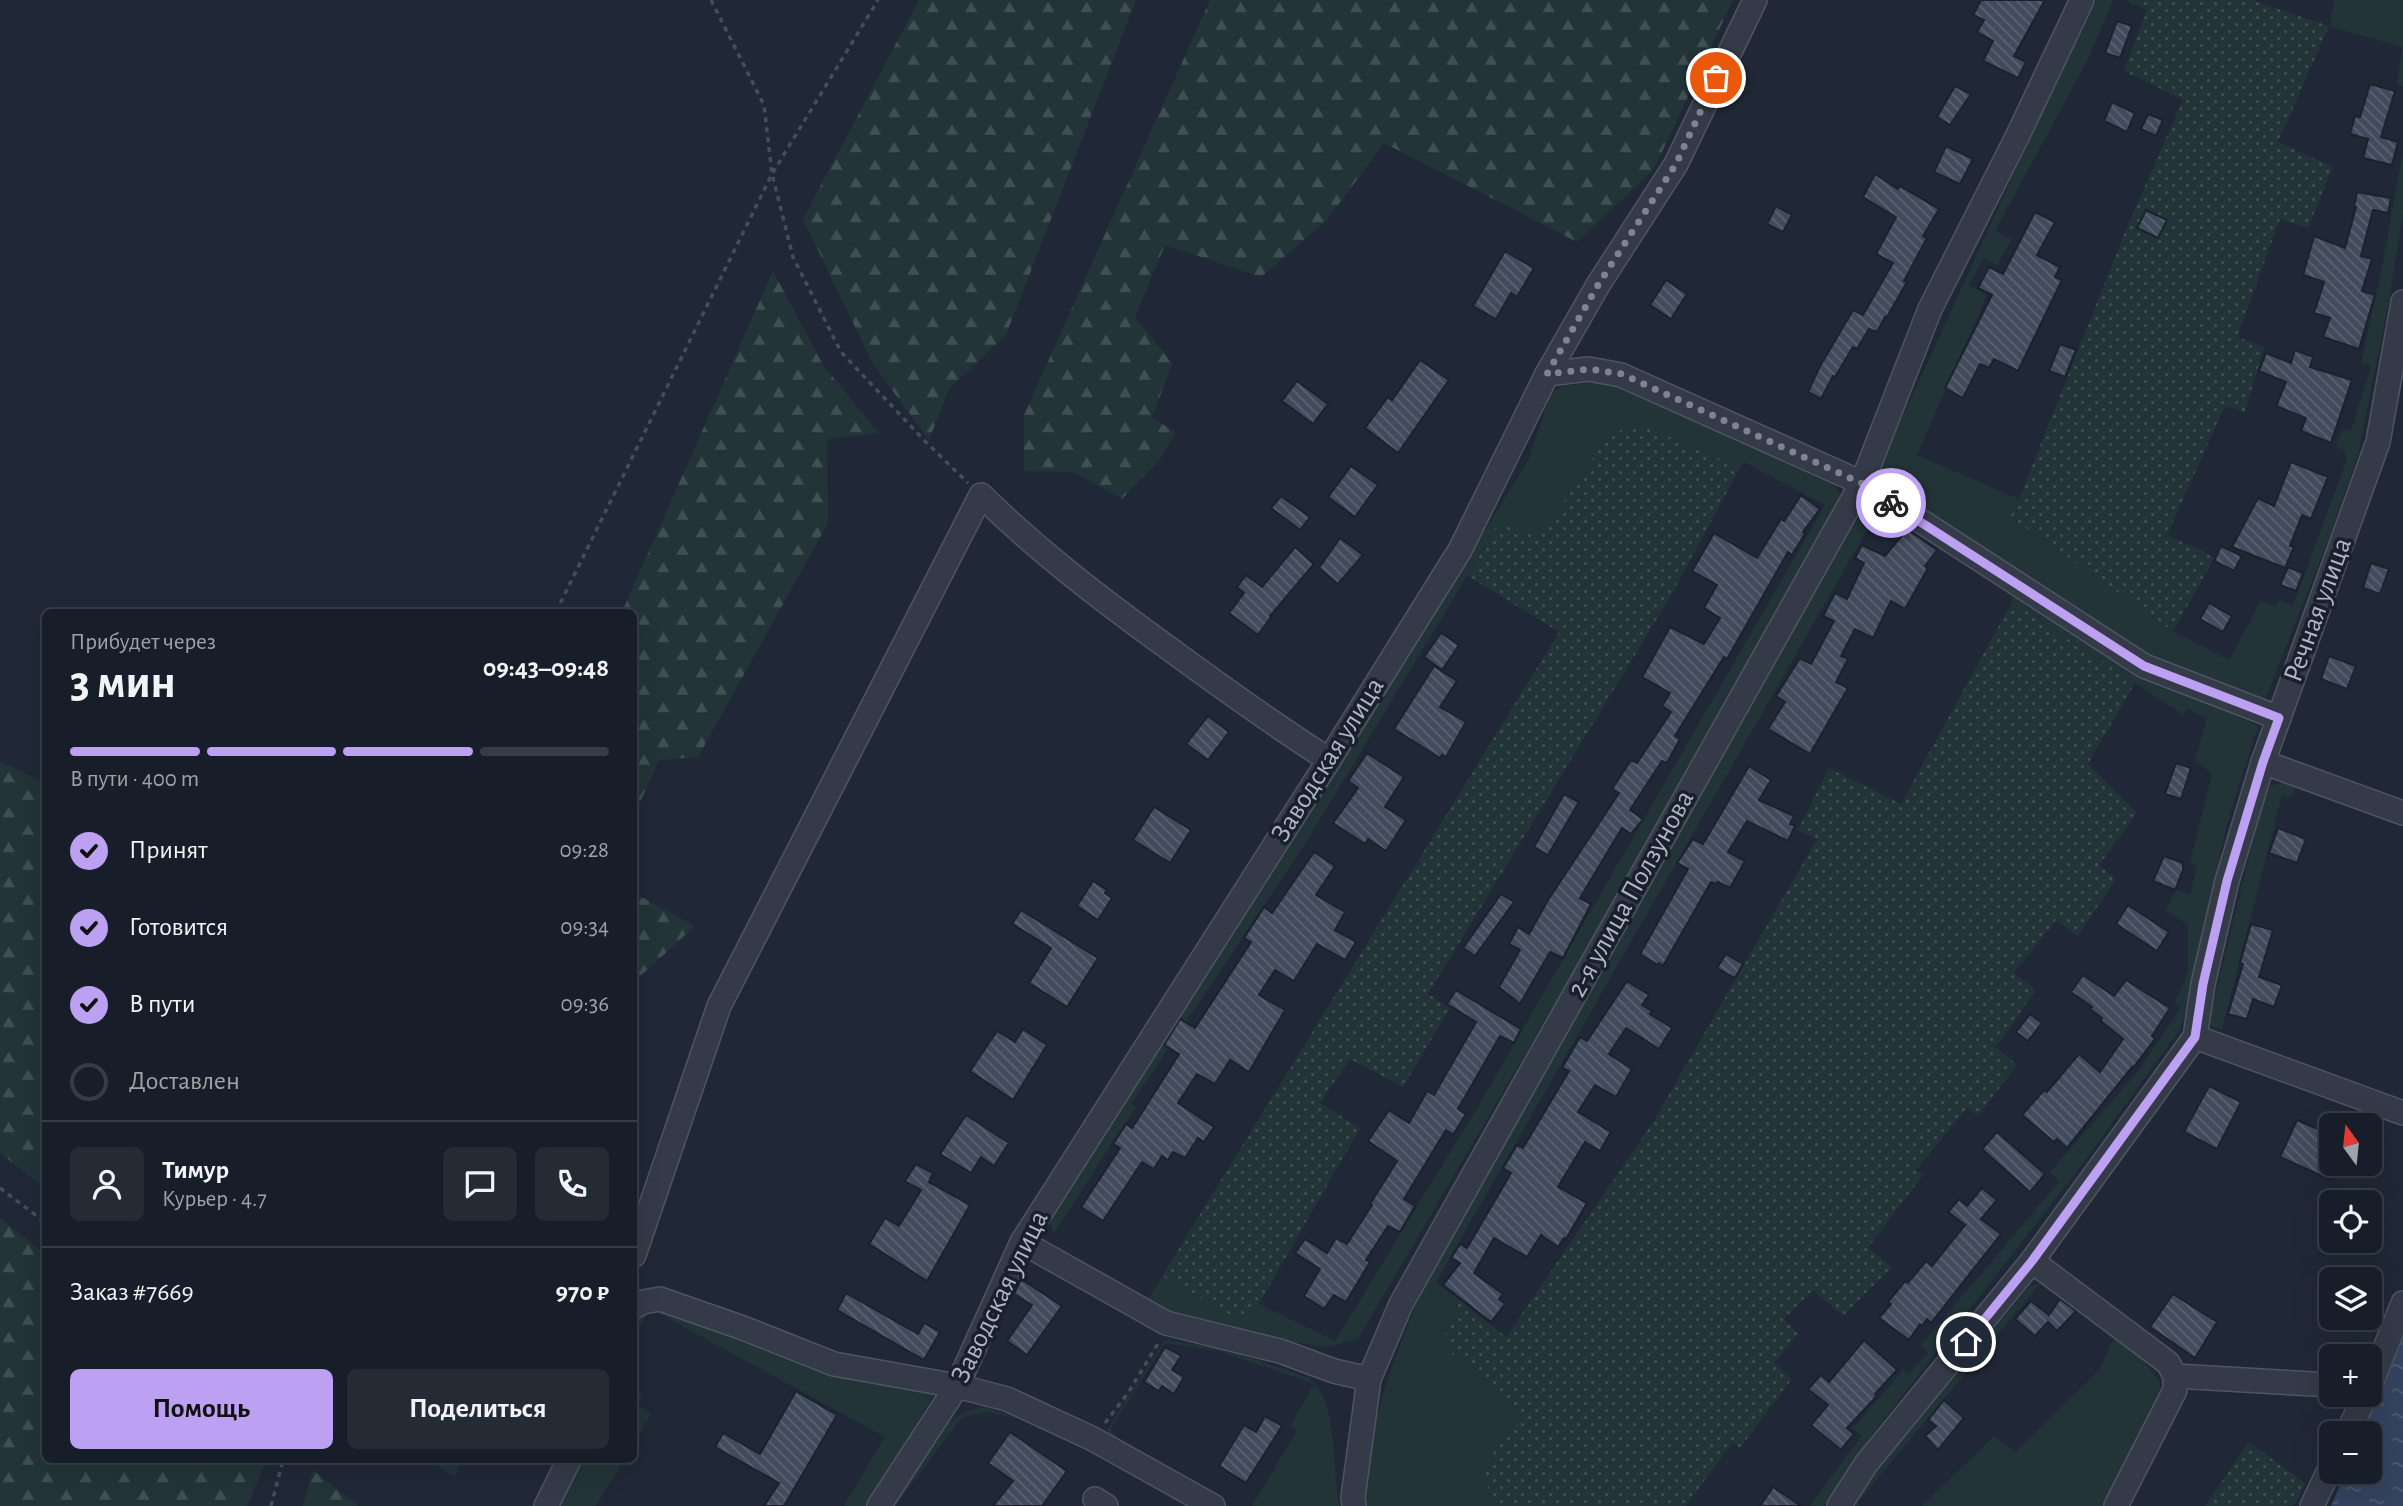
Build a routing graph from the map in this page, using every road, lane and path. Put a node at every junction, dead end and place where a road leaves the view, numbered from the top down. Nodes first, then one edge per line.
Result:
1 (711, 0) edge
2 (878, 0) edge
3 (1755, 0) edge
4 (2082, 0) edge
5 (772, 174) junction
6 (2403, 302) edge
7 (1547, 374) junction
8 (1861, 483) junction
9 (981, 495) junction
10 (557, 609) edge
11 (2279, 718) junction
12 (1329, 760) junction
13 (2263, 762) junction
14 (2403, 813) edge
15 (2195, 1037) junction
16 (2403, 1113) edge
17 (0, 1188) edge
18 (42, 1220) edge
19 (1021, 1242) junction
20 (637, 1246) edge
21 (2032, 1261) junction
22 (2403, 1303) edge
23 (637, 1305) edge
24 (1171, 1324) junction
25 (2382, 1356) edge
26 (2175, 1376) junction
27 (1368, 1379) junction
28 (2319, 1384) edge
29 (957, 1386) junction
30 (1093, 1438) junction
31 (282, 1463) edge
32 (568, 1463) edge
33 (2322, 1484) edge
34 (271, 1506) edge
35 (546, 1506) edge
36 (879, 1506) edge
37 (1213, 1506) edge
38 (1354, 1506) edge
39 (1839, 1506) edge
40 (2116, 1506) edge
41 (2312, 1506) edge

1 - 5 path
2 - 5 path
3 - 7 street, Заводская улица
4 - 8 street, 2-я улица Ползунова
5 - 9 path
5 - 10 path
6 - 11 street, Речная улица
7 - 8 street
7 - 12 street, Заводская улица
8 - 11 street
8 - 27 street, 2-я улица Ползунова
9 - 12 street
9 - 20 street
11 - 13 street, Речная улица
12 - 19 street, Заводская улица
13 - 14 street
13 - 15 street, Речная улица
15 - 16 street
15 - 21 street, Речная улица
17 - 18 path
19 - 24 street
19 - 29 street, Заводская улица
21 - 26 street
21 - 39 street, Речная улица
22 - 25 street
23 - 29 street
24 - 27 street
24 - 30 path
26 - 28 street
26 - 40 street
27 - 38 street, 2-я улица Ползунова
29 - 30 street
29 - 36 street, Заводская улица
30 - 37 street
31 - 34 path
32 - 35 street
33 - 41 street

